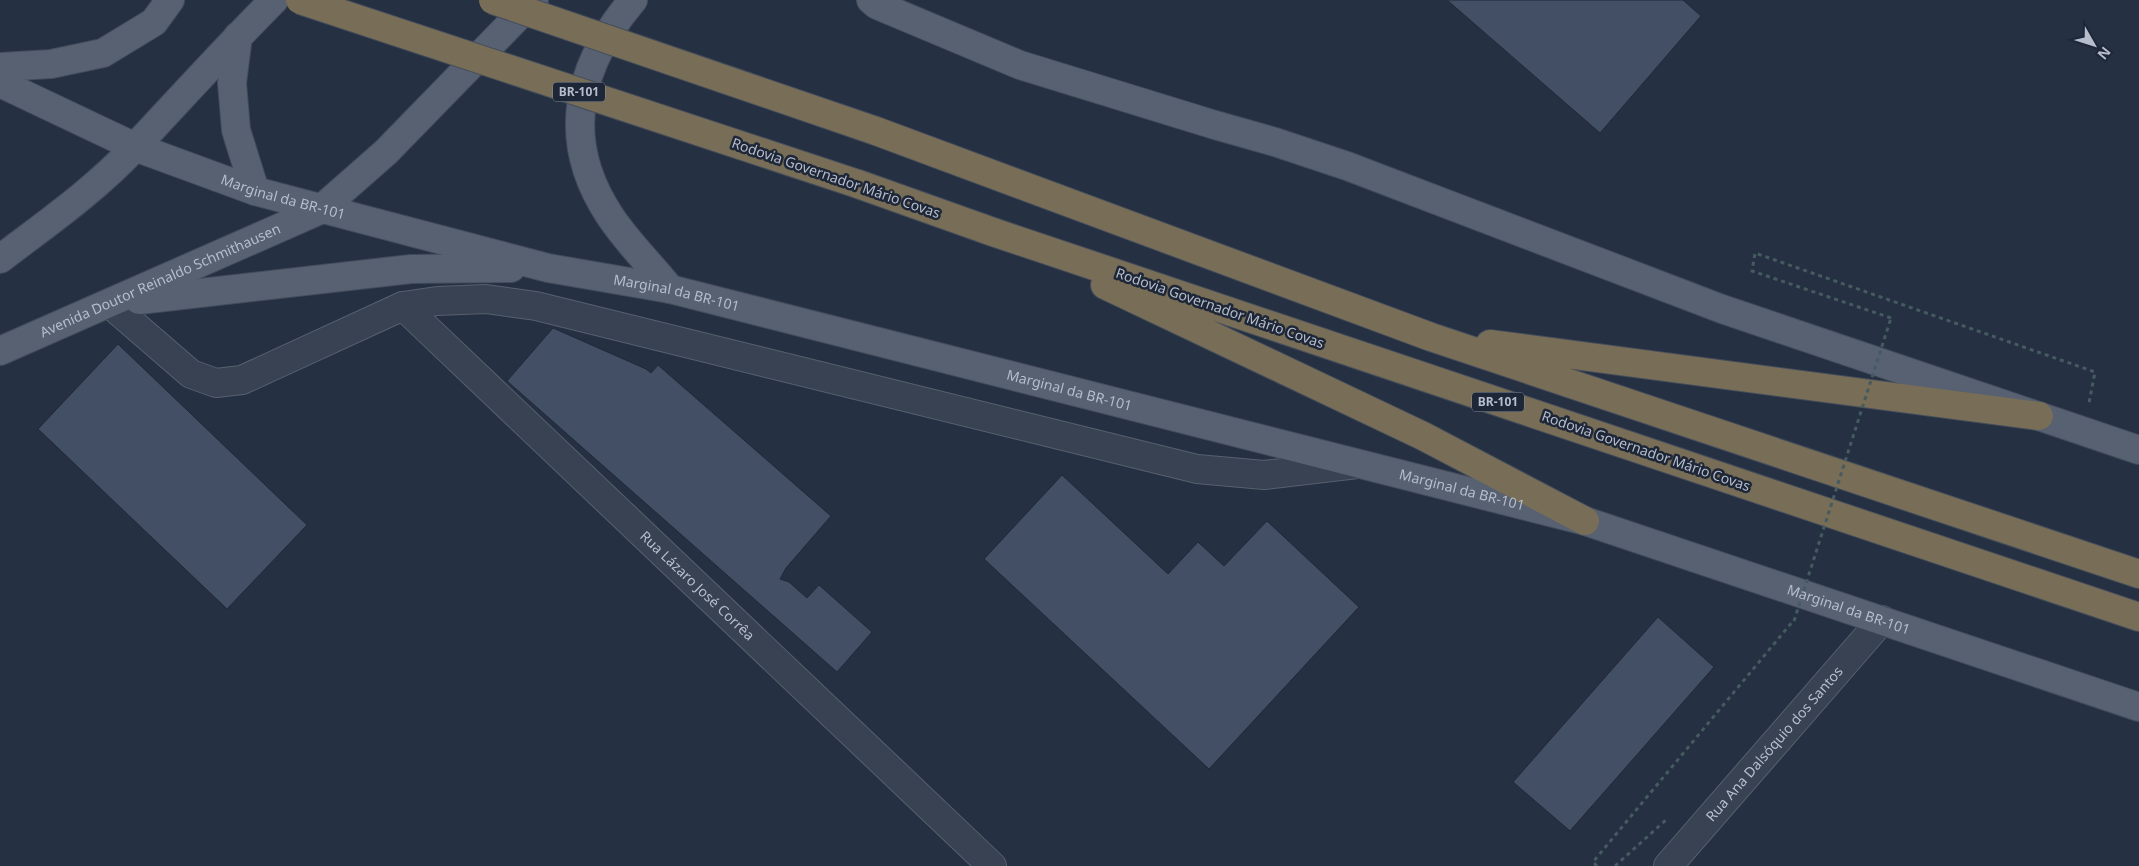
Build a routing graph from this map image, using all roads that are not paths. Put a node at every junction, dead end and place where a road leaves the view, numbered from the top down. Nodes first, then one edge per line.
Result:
1 (170, 0) edge
2 (274, 0) edge
3 (300, 0) edge
4 (493, 0) edge
5 (534, 0) edge
6 (633, 0) edge
7 (871, 0) edge
8 (238, 36) junction
9 (0, 67) edge
10 (0, 83) edge
11 (135, 147) junction
12 (255, 192) junction
13 (320, 210) junction
14 (993, 232) junction
15 (0, 259) edge
16 (548, 268) junction
17 (670, 289) junction
18 (110, 304) junction
19 (403, 306) junction
20 (1432, 337) junction
21 (0, 351) edge
22 (2039, 416) junction
23 (2139, 450) edge
24 (1357, 464) junction
25 (1585, 522) junction
26 (2139, 574) edge
27 (2139, 617) edge
28 (1882, 620) junction
29 (2139, 707) edge
30 (992, 866) edge
31 (1668, 866) edge

1 - 9 main road
2 - 8 main road
3 - 14 highway, Rodovia Governador Mário Covas / BR-101, bridge
4 - 20 highway, bridge
5 - 13 main road, Avenida Doutor Reinaldo Schmithausen
6 - 17 main road
7 - 22 main road
8 - 11 main road
8 - 12 main road
10 - 11 main road, Marginal da BR-101
11 - 12 main road, Marginal da BR-101
11 - 15 main road
12 - 13 main road, Marginal da BR-101
13 - 16 main road, Marginal da BR-101
13 - 18 main road, Avenida Doutor Reinaldo Schmithausen
14 - 25 highway
14 - 27 highway, Rodovia Governador Mário Covas / BR-101
16 - 17 main road, Marginal da BR-101
16 - 18 main road
17 - 24 main road, Marginal da BR-101
18 - 19 street
18 - 21 main road, Avenida Doutor Reinaldo Schmithausen
19 - 24 street
19 - 30 street, Rua Lázaro José Corrêa
20 - 22 highway
20 - 26 highway
22 - 23 main road
24 - 25 main road, Marginal da BR-101
25 - 28 main road, Marginal da BR-101
28 - 29 main road, Marginal da BR-101
28 - 31 street, Rua Ana Dalsóquio dos Santos

